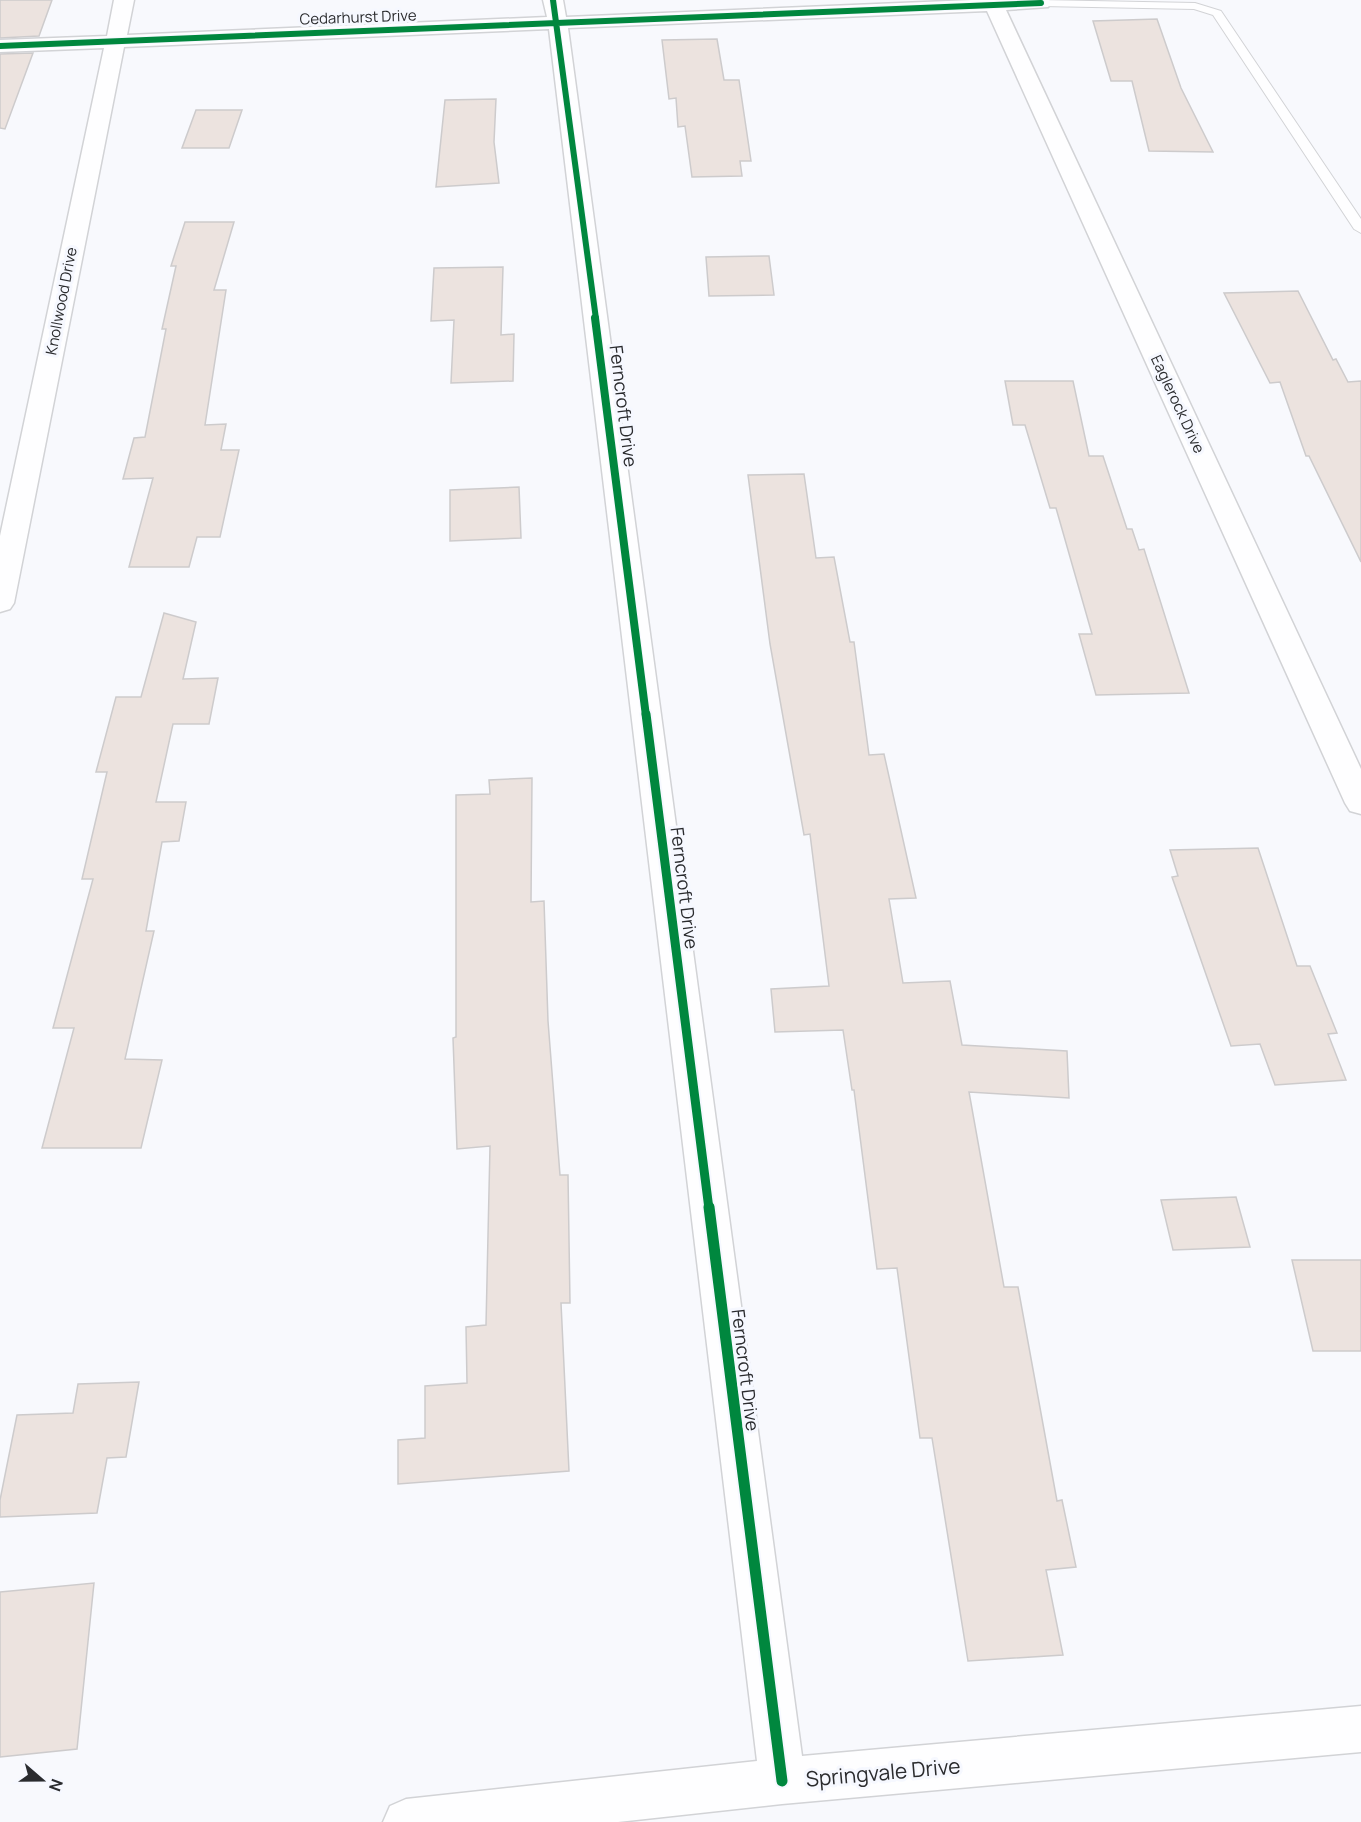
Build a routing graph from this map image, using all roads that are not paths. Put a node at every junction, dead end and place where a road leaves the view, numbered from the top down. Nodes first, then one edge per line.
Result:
1 (124, 0) edge
2 (1041, 3) joint
3 (994, 5) junction
4 (556, 12) edge
5 (113, 42) junction
6 (0, 46) edge
7 (1361, 229) edge
8 (0, 603) edge
9 (1361, 803) edge
10 (1361, 1730) edge
11 (782, 1781) junction
12 (406, 1822) edge

1 - 5 street, Knollwood Drive
2 - 3 street, Cedarhurst Drive
2 - 7 lane
3 - 4 street, Cedarhurst Drive
3 - 9 street, Eaglerock Drive
4 - 5 street, Cedarhurst Drive
4 - 11 street, Ferncroft Drive
5 - 6 street, Cedarhurst Drive
5 - 8 street, Knollwood Drive
10 - 11 street, Springvale Drive
11 - 12 street, Springvale Drive

